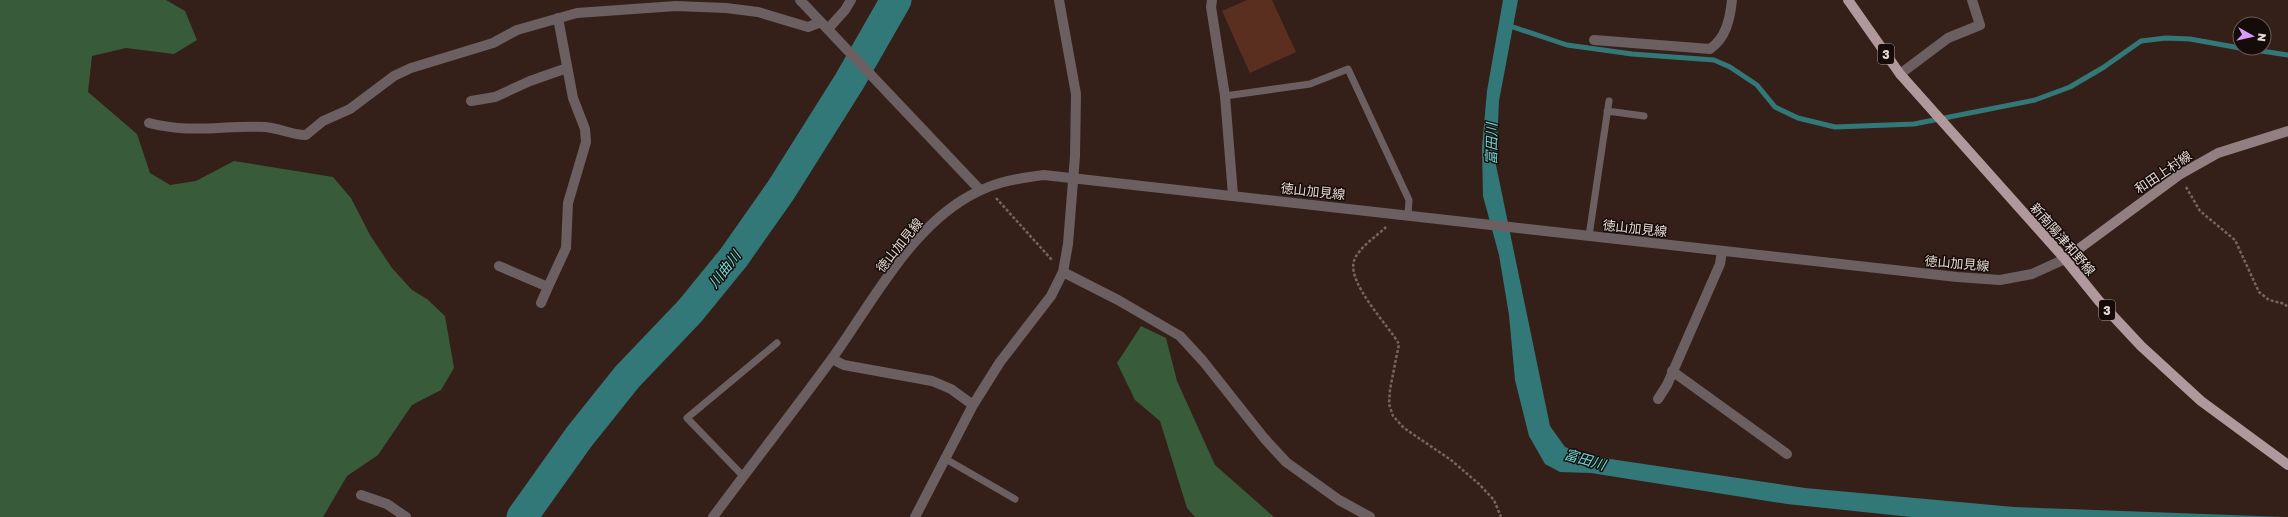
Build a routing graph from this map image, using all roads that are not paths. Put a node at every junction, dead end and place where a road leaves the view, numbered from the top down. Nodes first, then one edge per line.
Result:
1 (800, 0) edge
2 (851, 0) edge
3 (1059, 0) edge
4 (1212, 0) edge
5 (1732, 0) edge
6 (1848, 0) edge
7 (1972, 0) edge
8 (558, 18) junction
9 (824, 25) junction
10 (1594, 40) dead end
11 (567, 68) junction
12 (1900, 74) junction
13 (1225, 96) junction
14 (471, 101) dead end
15 (1609, 101) dead end
16 (1607, 111) junction
17 (1644, 116) dead end
18 (149, 123) dead end
19 (2288, 131) edge
20 (1074, 178) junction
21 (980, 190) junction
22 (1233, 195) junction
23 (1408, 215) junction
24 (1589, 236) junction
25 (1722, 251) junction
26 (2065, 259) junction
27 (499, 266) dead end
28 (1063, 272) junction
29 (548, 287) junction
30 (540, 303) dead end
31 (777, 342) dead end
32 (832, 359) junction
33 (1672, 371) junction
34 (1658, 399) dead end
35 (973, 405) junction
36 (1787, 454) dead end
37 (944, 458) junction
38 (2288, 465) edge
39 (743, 476) junction
40 (361, 495) dead end
41 (1015, 499) dead end
42 (406, 517) edge
43 (713, 517) edge
44 (915, 517) edge
45 (1370, 517) edge

1 - 9 street
2 - 9 street
3 - 20 street
4 - 13 street
5 - 10 street
6 - 12 main road, 新南陽津和野線 / 3
7 - 12 street
8 - 9 street
8 - 11 street
8 - 18 street
9 - 21 street
11 - 14 street
11 - 29 street
12 - 26 main road, 新南陽津和野線 / 3
13 - 22 street
13 - 23 lane
15 - 16 lane
16 - 17 lane
16 - 24 lane
19 - 26 main road, 和田上村線
20 - 21 street, 徳山加見線
20 - 22 street, 徳山加見線
20 - 28 street
21 - 32 street, 徳山加見線
22 - 23 street, 徳山加見線
23 - 24 street, 徳山加見線
24 - 25 street, 徳山加見線
25 - 26 street, 徳山加見線
25 - 33 street
26 - 38 main road, 新南陽津和野線 / 3
27 - 29 street
28 - 35 street
28 - 45 street
29 - 30 street
31 - 39 lane
32 - 35 street
32 - 39 street, 徳山加見線
33 - 34 street
33 - 36 street
35 - 37 street
37 - 41 lane
37 - 44 street
39 - 43 street, 徳山加見線
40 - 42 street

